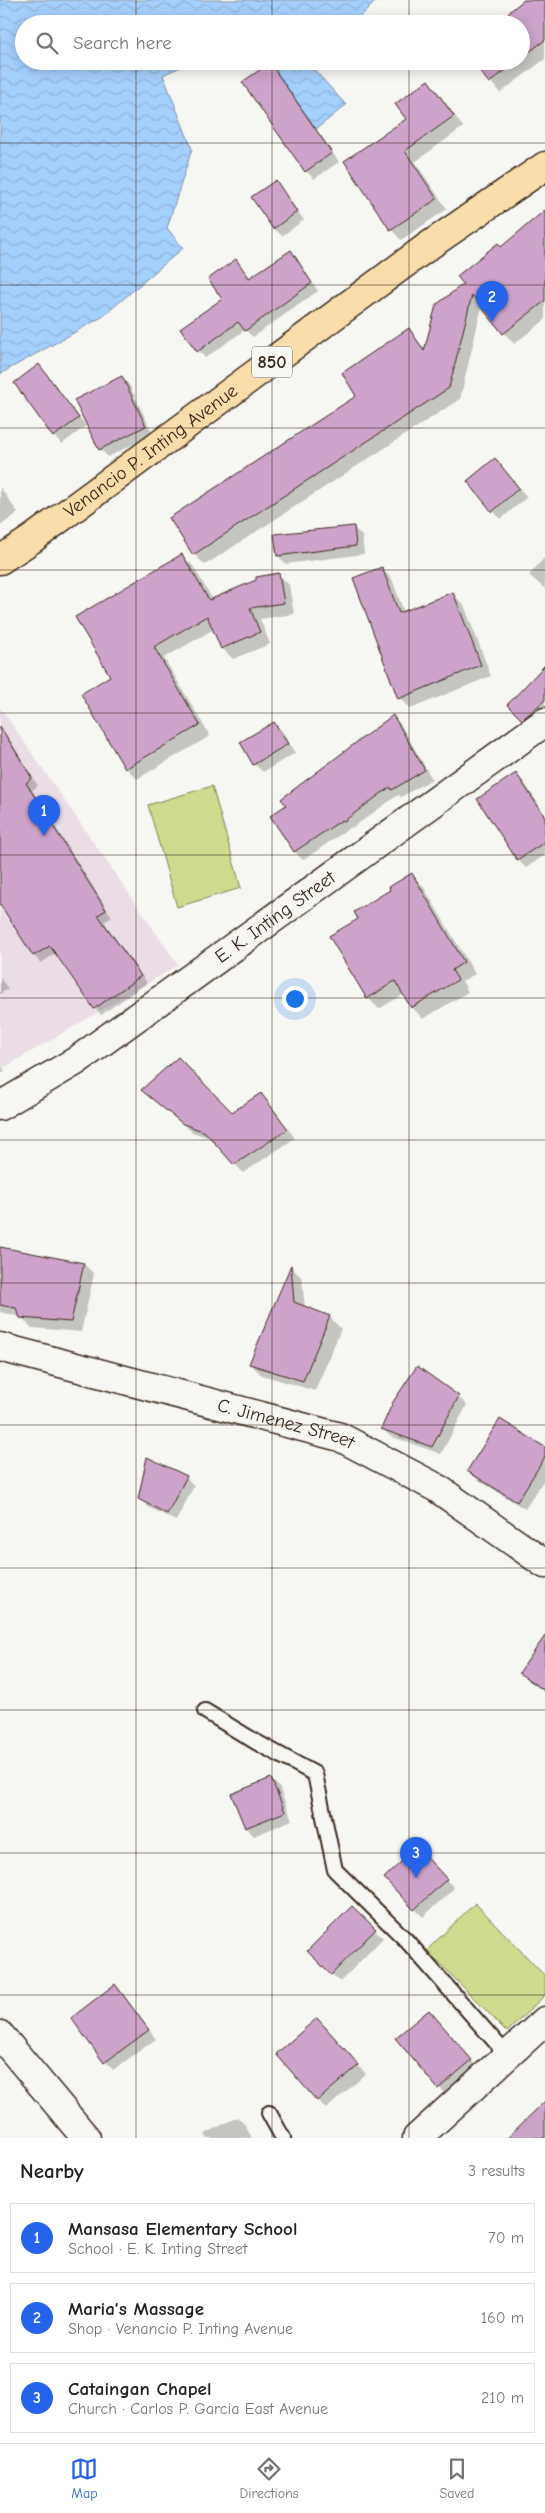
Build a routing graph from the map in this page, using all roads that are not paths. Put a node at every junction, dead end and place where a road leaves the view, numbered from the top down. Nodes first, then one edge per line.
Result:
1 (545, 166) edge
2 (0, 560) edge
3 (545, 722) edge
4 (0, 1106) edge
5 (0, 1347) edge
6 (545, 1564) edge
7 (205, 1711) dead end
8 (541, 2033) edge
9 (0, 2035) edge
10 (507, 2055) junction
11 (269, 2113) dead end
12 (86, 2138) edge
13 (283, 2138) edge
14 (417, 2138) edge

1 - 2 main road, Venancio P. Inting Avenue / 850
3 - 4 street, E. K. Inting Street
5 - 6 street, C. Jimenez Street
7 - 10 lane
8 - 10 street
9 - 12 street
10 - 14 street
11 - 13 lane

